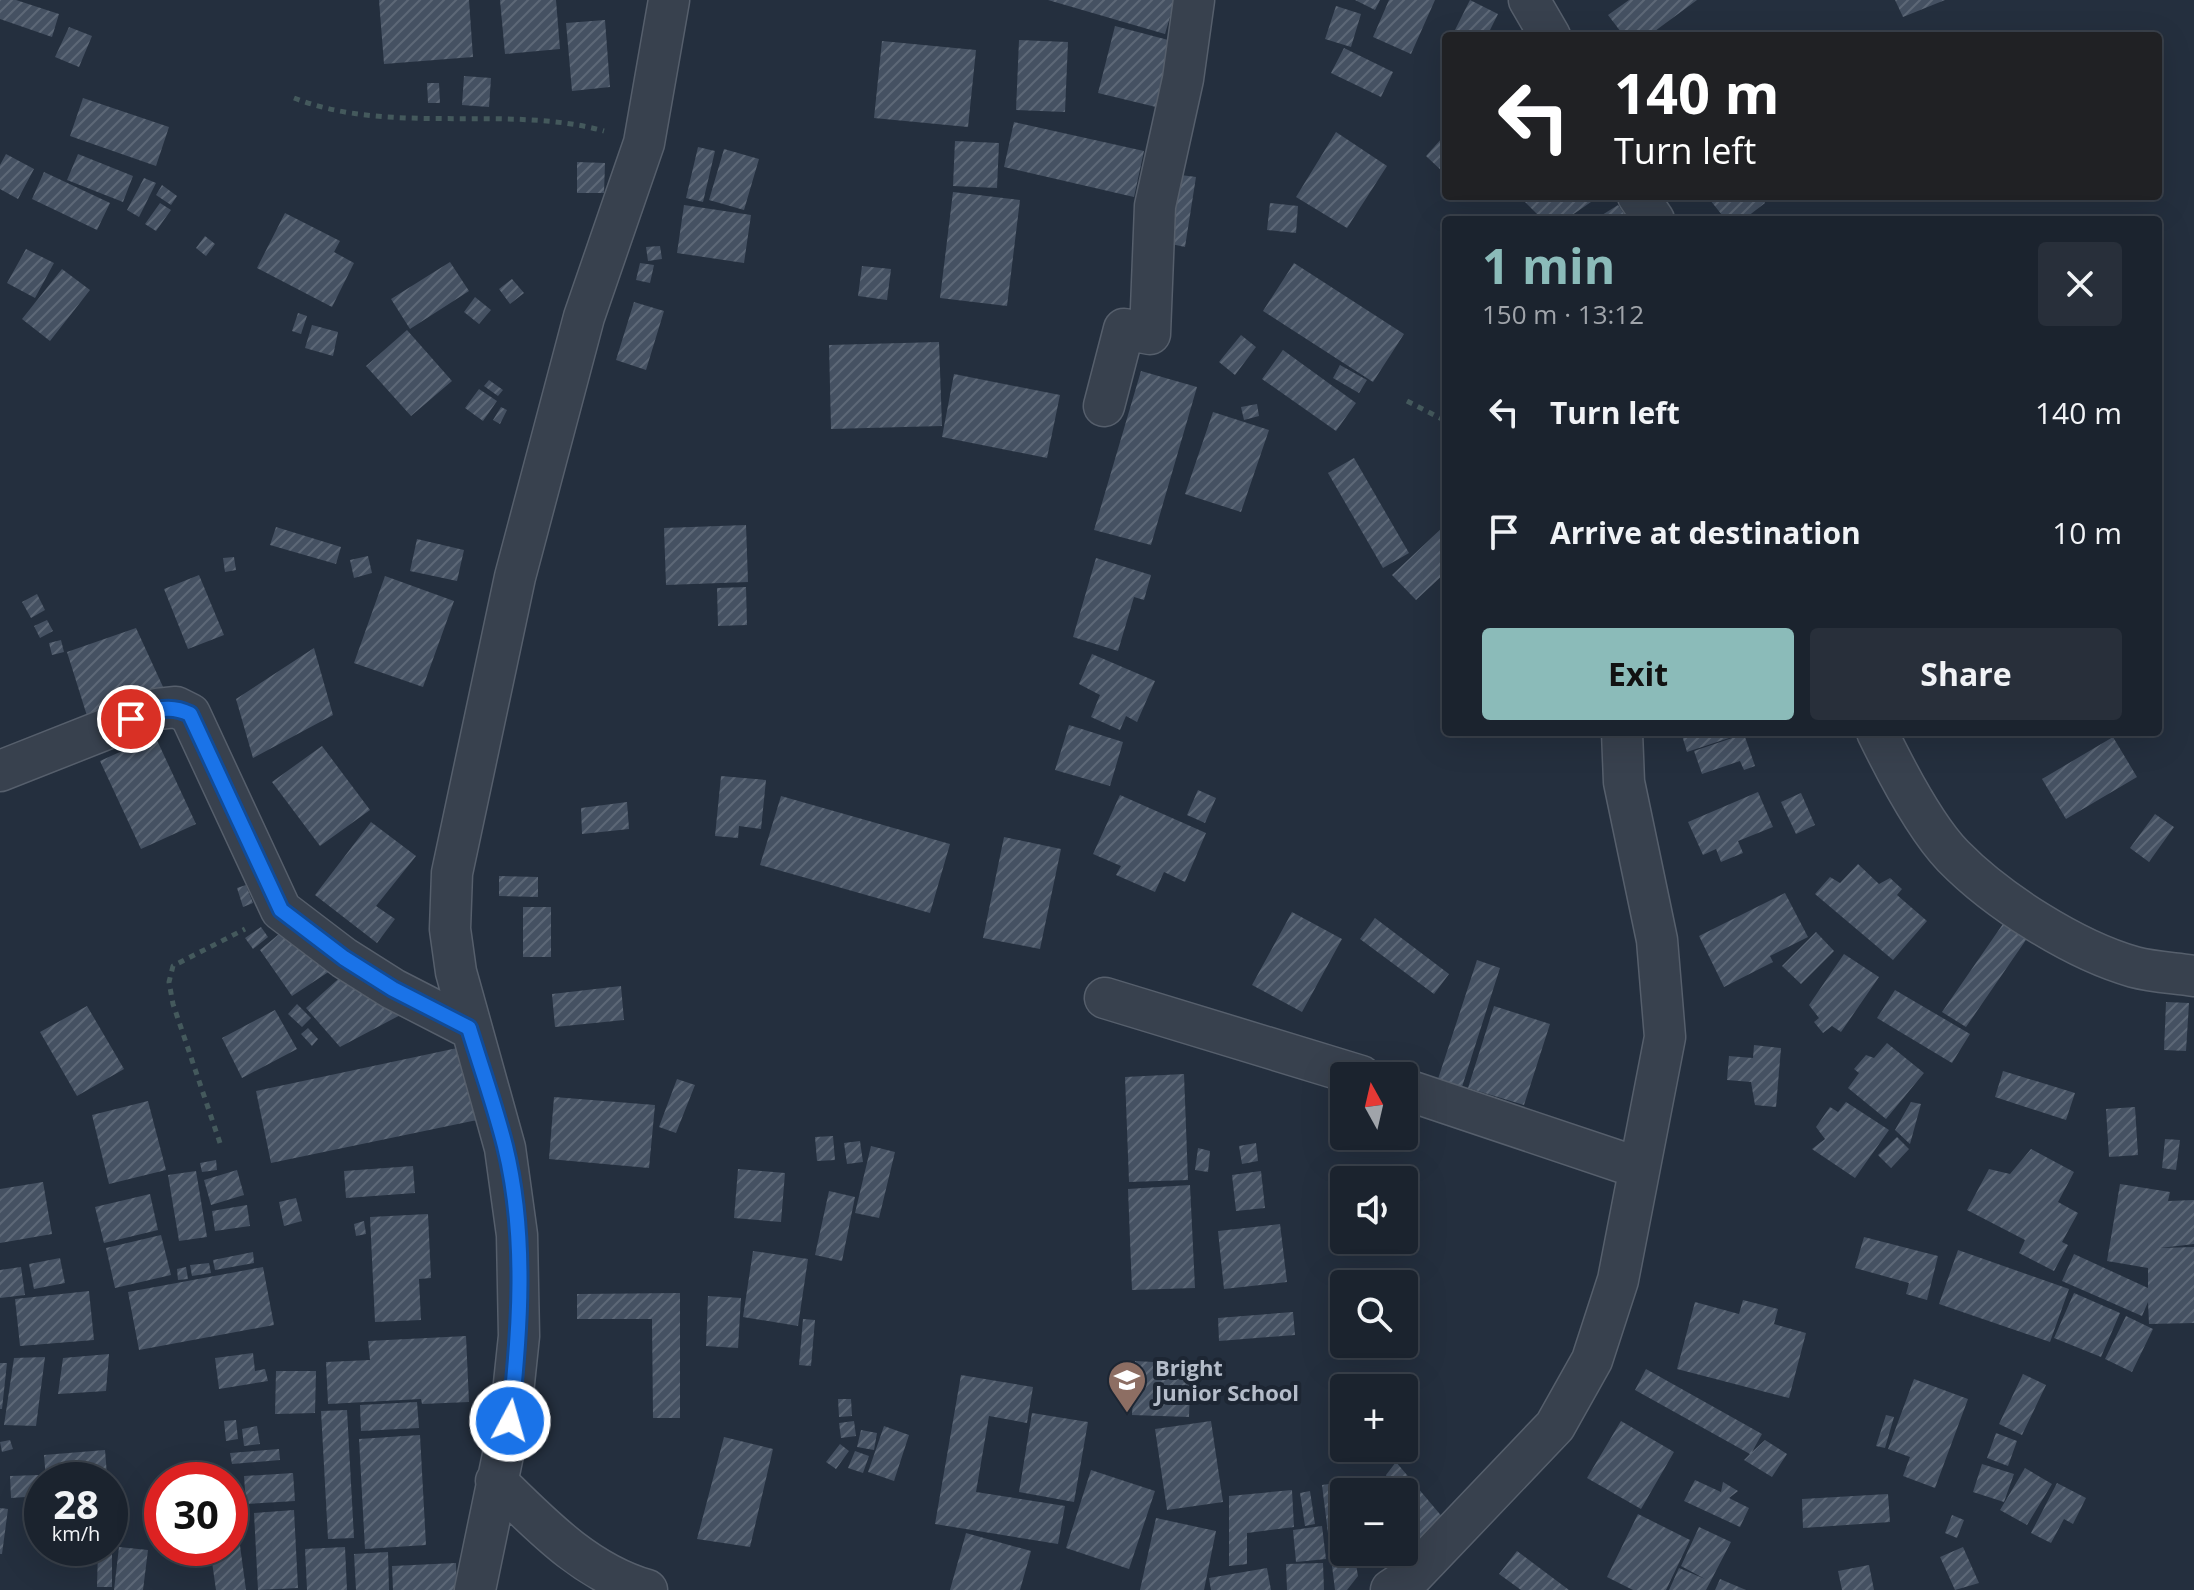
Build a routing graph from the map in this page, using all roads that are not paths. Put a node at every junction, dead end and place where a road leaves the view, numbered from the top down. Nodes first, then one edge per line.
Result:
1 (669, 0) edge
2 (1194, 0) edge
3 (1104, 406) dead end
4 (1622, 736) edge
5 (1879, 736) edge
6 (0, 771) edge
7 (2194, 976) edge
8 (1105, 998) dead end
9 (469, 1028) junction
10 (1330, 1067) edge
11 (1418, 1094) edge
12 (1639, 1168) junction
13 (496, 1481) junction
14 (475, 1590) edge
15 (647, 1590) edge
16 (1391, 1590) edge

1 - 9 street
2 - 3 street
4 - 12 street
5 - 7 street
6 - 9 street
8 - 10 street
9 - 13 street
11 - 12 street
12 - 16 street
13 - 14 street
13 - 15 street

